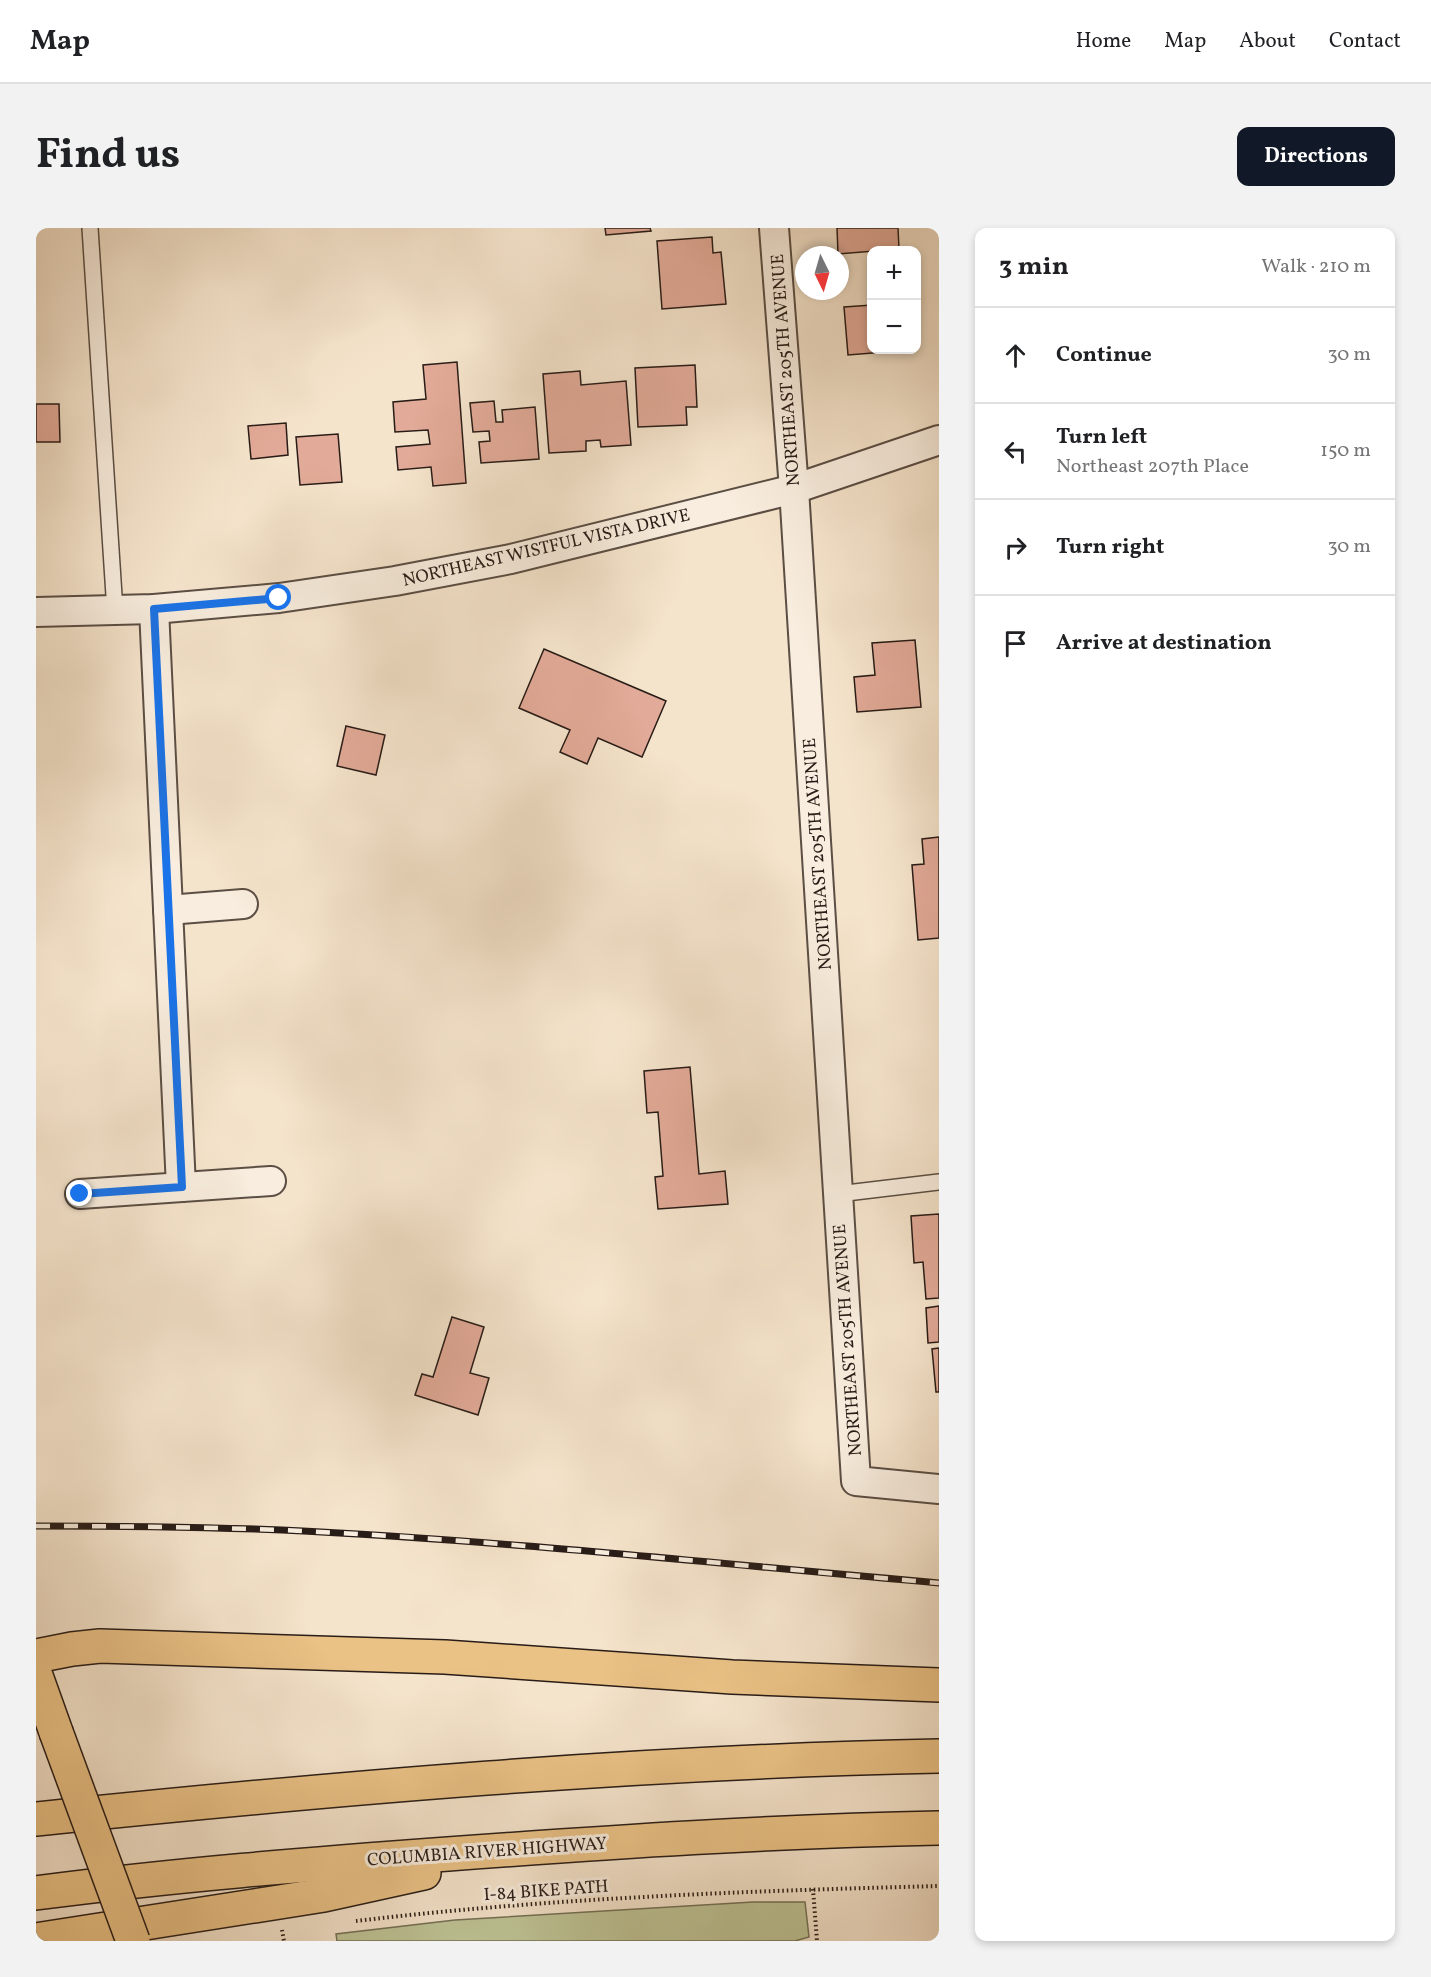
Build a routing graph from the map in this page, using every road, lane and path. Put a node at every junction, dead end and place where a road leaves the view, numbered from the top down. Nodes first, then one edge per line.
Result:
1 (90, 228) edge
2 (774, 228) edge
3 (939, 440) edge
4 (794, 489) junction
5 (154, 609) junction
6 (115, 611) junction
7 (36, 612) edge
8 (243, 904) dead end
9 (168, 909) junction
10 (271, 1181) dead end
11 (939, 1182) edge
12 (182, 1187) junction
13 (80, 1194) dead end
14 (838, 1194) junction
15 (939, 1489) edge
16 (36, 1656) edge
17 (36, 1676) edge
18 (939, 1685) edge
19 (939, 1756) edge
20 (36, 1819) edge
21 (939, 1828) edge
22 (537, 1847) junction
23 (939, 1886) edge
24 (813, 1889) junction
25 (36, 1893) edge
26 (350, 1921) dead end
27 (282, 1929) dead end
28 (36, 1940) edge
29 (133, 1941) edge
30 (284, 1941) edge
31 (817, 1941) edge

1 - 6 lane
2 - 4 street, NORTHEAST 205TH AVENUE
3 - 4 street, NORTHEAST WISTFUL VISTA DRIVE
4 - 5 street, NORTHEAST WISTFUL VISTA DRIVE
4 - 14 street, NORTHEAST 205TH AVENUE
5 - 6 street, NORTHEAST WISTFUL VISTA DRIVE
5 - 9 street
6 - 7 street, NORTHEAST WISTFUL VISTA DRIVE
8 - 9 street
9 - 12 street
10 - 12 street
11 - 14 lane
12 - 13 street
14 - 15 street, NORTHEAST 205TH AVENUE
16 - 18 main road
17 - 29 main road, bridge
19 - 20 main road
21 - 22 main road, COLUMBIA RIVER HIGHWAY
22 - 25 main road, COLUMBIA RIVER HIGHWAY
22 - 28 main road
23 - 24 path, I-84 BIKE PATH
24 - 26 path, I-84 BIKE PATH
24 - 31 path
27 - 30 path

